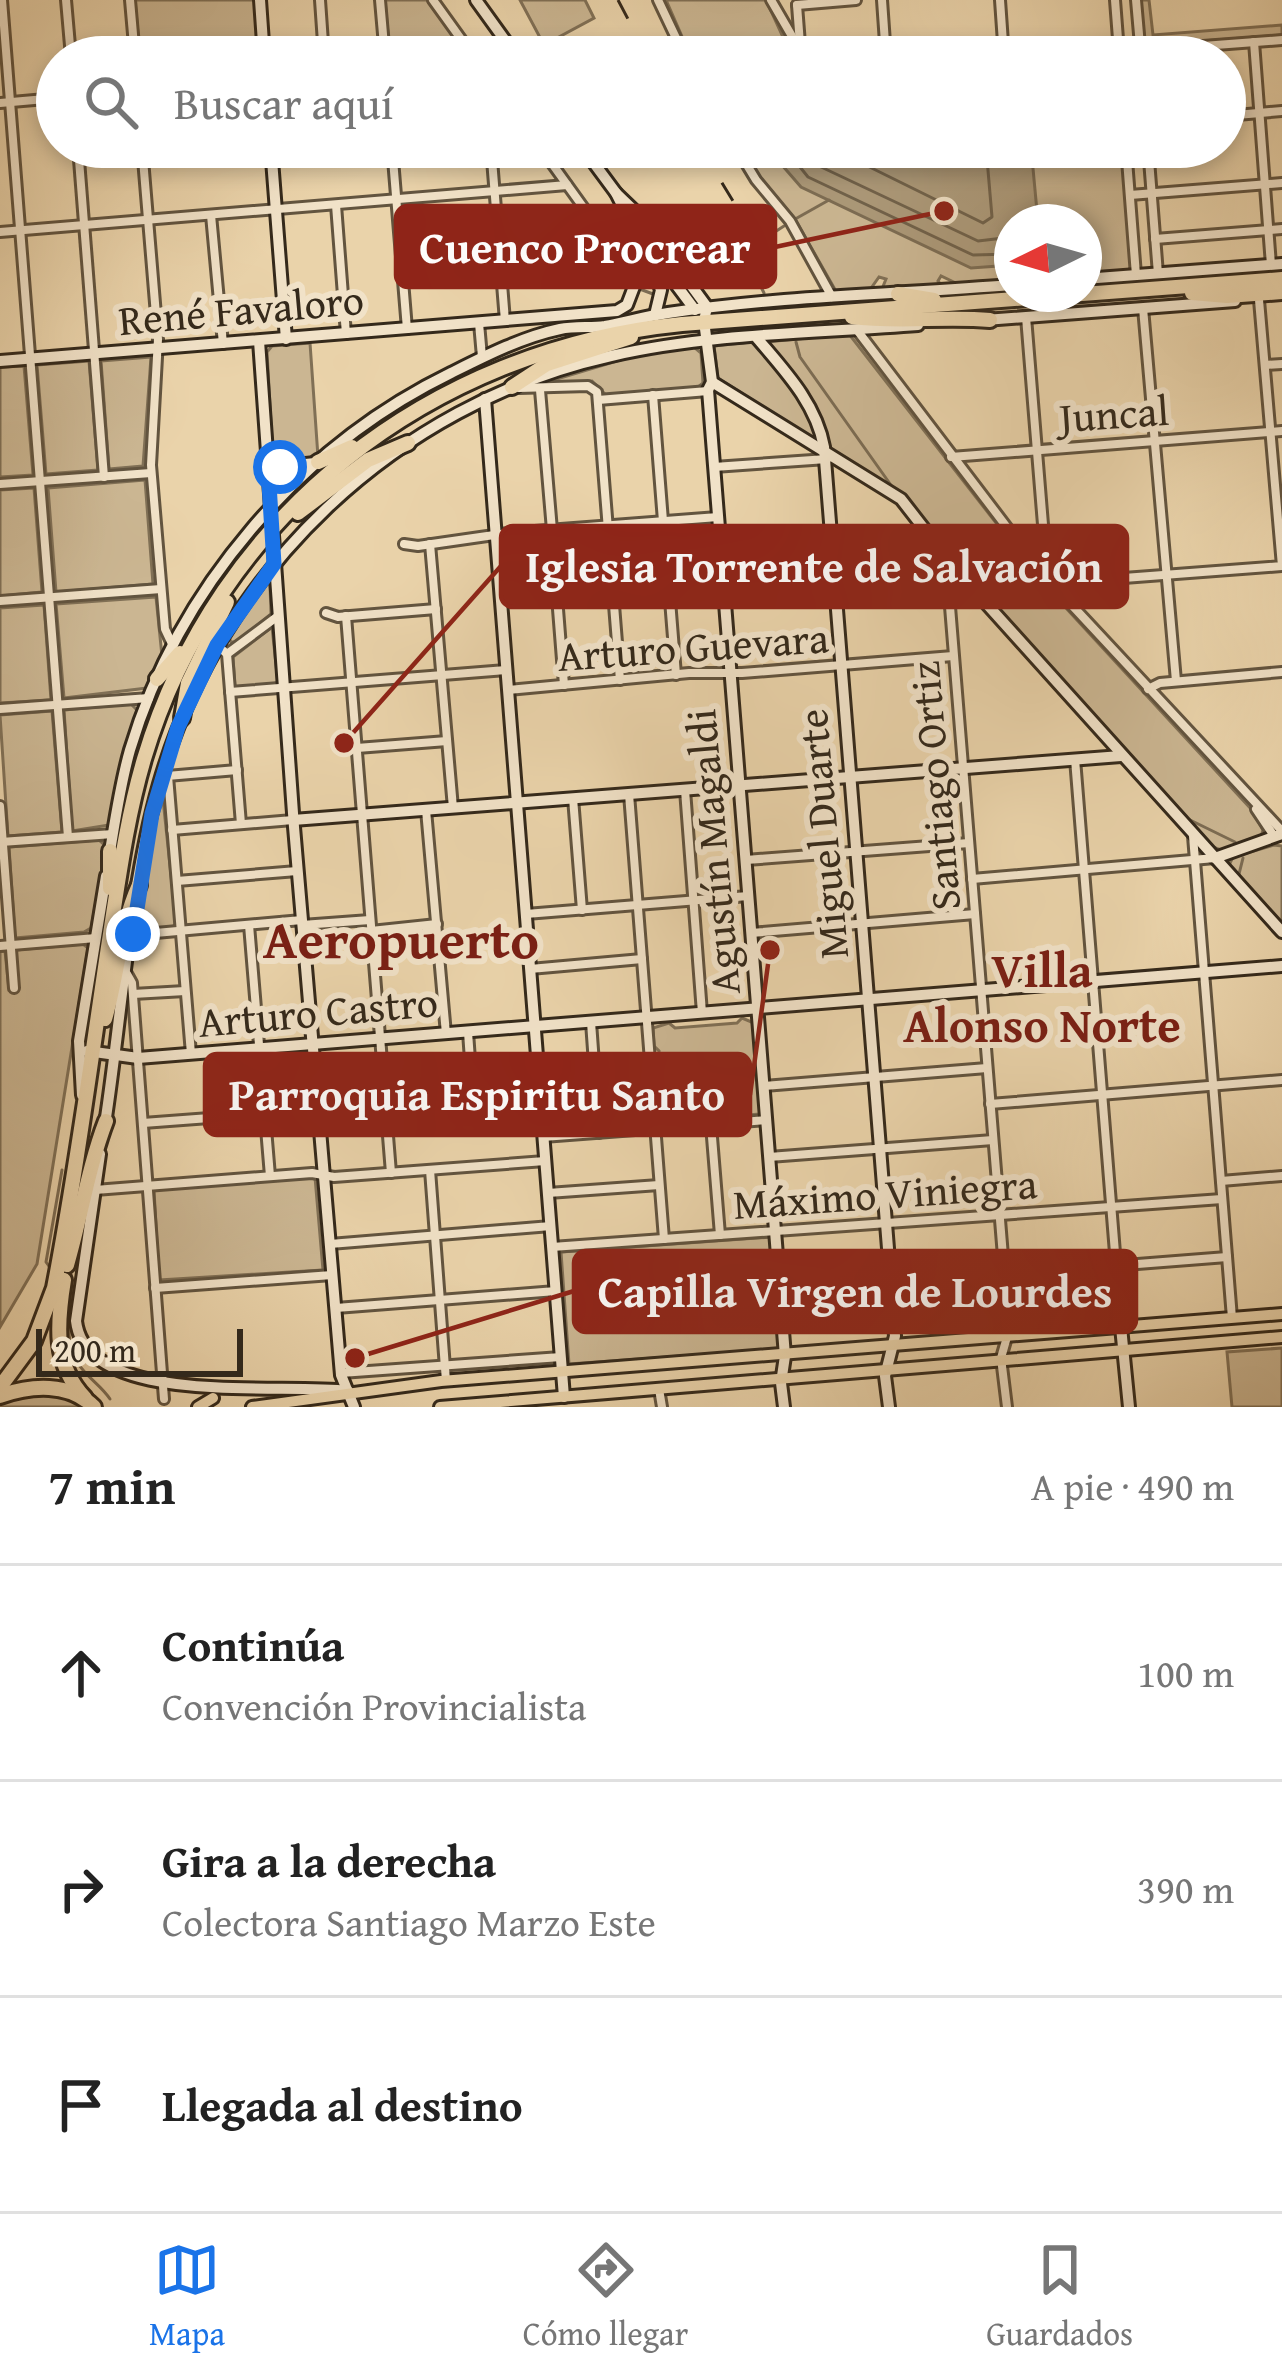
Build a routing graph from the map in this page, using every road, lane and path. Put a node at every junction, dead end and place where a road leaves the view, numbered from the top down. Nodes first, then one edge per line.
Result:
1 (2, 0) edge
2 (66, 0) edge
3 (130, 0) edge
4 (260, 0) edge
5 (320, 0) edge
6 (380, 0) edge
7 (433, 0) edge
8 (476, 0) edge
9 (658, 0) edge
10 (771, 0) edge
11 (856, 0) edge
12 (882, 0) edge
13 (1000, 0) edge
14 (1115, 0) edge
15 (1136, 0) edge
16 (797, 2) edge
17 (69, 36) edge
18 (133, 36) edge
19 (263, 36) edge
20 (323, 36) edge
21 (383, 36) edge
22 (459, 36) edge
23 (502, 36) edge
24 (675, 36) edge
25 (791, 36) edge
26 (799, 36) edge
27 (885, 36) edge
28 (1003, 36) edge
29 (1118, 36) edge
30 (1139, 36) edge
31 (1282, 40) edge
32 (1254, 42) junction
33 (1246, 43) edge
34 (36, 100) edge
35 (5, 102) edge
36 (1282, 111) edge
37 (1259, 113) junction
38 (1246, 114) edge
39 (80, 168) edge
40 (144, 168) edge
41 (273, 168) edge
42 (394, 168) edge
43 (493, 168) edge
44 (555, 168) edge
45 (598, 168) edge
46 (749, 168) edge
47 (1128, 168) edge
48 (1149, 168) edge
49 (1282, 183) edge
50 (1264, 184) junction
51 (567, 185) junction
52 (495, 191) junction
53 (1151, 194) junction
54 (1130, 195) junction
55 (396, 200) junction
56 (336, 205) junction
57 (276, 209) junction
58 (211, 215) junction
59 (148, 220) junction
60 (84, 226) junction
61 (638, 227) junction
62 (1282, 229) edge
63 (20, 230) junction
64 (1268, 230) junction
65 (0, 232) edge
66 (1155, 239) junction
67 (609, 243) junction
68 (500, 256) junction
69 (402, 265) junction
70 (1158, 274) junction
71 (1136, 275) junction
72 (1102, 278) edge
73 (1280, 280) edge
74 (994, 286) edge
75 (898, 294) junction
76 (1102, 297) edge
77 (832, 298) junction
78 (994, 298) edge
79 (1102, 299) edge
80 (1259, 299) junction
81 (994, 301) edge
82 (1102, 304) edge
83 (1143, 308) junction
84 (994, 309) edge
85 (1039, 312) edge
86 (655, 315) junction
87 (1026, 317) junction
88 (990, 320) joint
89 (505, 321) junction
90 (704, 322) junction
91 (479, 323) junction
92 (855, 324) junction
93 (609, 325) joint
94 (407, 329) junction
95 (346, 334) junction
96 (631, 337) junction
97 (286, 338) junction
98 (757, 338) junction
99 (259, 341) junction
100 (223, 344) junction
101 (158, 349) junction
102 (94, 354) junction
103 (30, 359) junction
104 (0, 361) edge
105 (1282, 364) edge
106 (484, 365) junction
107 (1265, 365) junction
108 (512, 387) junction
109 (710, 387) junction
110 (540, 390) junction
111 (653, 395) junction
112 (485, 399) junction
113 (598, 400) junction
114 (423, 405) junction
115 (1282, 431) edge
116 (1270, 432) junction
117 (1154, 440) junction
118 (408, 443) junction
119 (1037, 448) junction
120 (828, 456) junction
121 (950, 457) junction
122 (317, 462) junction
123 (714, 467) junction
124 (268, 468) junction
125 (151, 473) junction
126 (104, 477) junction
127 (40, 482) junction
128 (0, 484) edge
129 (1279, 495) edge
130 (271, 508) junction
131 (298, 513) junction
132 (718, 517) junction
133 (663, 521) junction
134 (608, 526) junction
135 (551, 530) junction
136 (272, 536) junction
137 (496, 536) junction
138 (404, 544) dead end
139 (430, 544) junction
140 (947, 559) junction
141 (833, 562) junction
142 (274, 564) junction
143 (242, 566) junction
144 (1282, 566) edge
145 (1036, 567) junction
146 (722, 571) junction
147 (668, 575) junction
148 (1166, 575) junction
149 (612, 580) junction
150 (556, 584) junction
151 (500, 589) junction
152 (161, 590) junction
153 (1056, 590) junction
154 (49, 598) junction
155 (0, 602) edge
156 (227, 602) junction
157 (436, 609) junction
158 (326, 613) dead end
159 (278, 616) junction
160 (346, 616) junction
161 (173, 646) junction
162 (222, 650) junction
163 (953, 656) junction
164 (842, 665) junction
165 (506, 670) junction
166 (1282, 672) edge
167 (730, 673) junction
168 (441, 675) junction
169 (676, 675) junction
170 (157, 679) junction
171 (620, 680) junction
172 (351, 682) junction
173 (1176, 682) junction
174 (564, 685) junction
175 (283, 688) junction
176 (1148, 688) junction
177 (508, 690) junction
178 (230, 692) junction
179 (149, 698) junction
180 (57, 705) junction
181 (0, 709) edge
182 (182, 718) junction
183 (447, 741) junction
184 (357, 748) junction
185 (1121, 756) junction
186 (1075, 759) junction
187 (963, 768) junction
188 (237, 770) junction
189 (165, 776) junction
190 (850, 777) junction
191 (740, 785) junction
192 (685, 790) junction
193 (629, 794) junction
194 (573, 798) junction
195 (517, 803) junction
196 (0, 806) edge
197 (453, 808) junction
198 (427, 810) junction
199 (362, 815) junction
200 (293, 820) junction
201 (241, 824) junction
202 (172, 830) junction
203 (113, 834) junction
204 (1192, 834) junction
205 (1281, 837) edge
206 (68, 838) junction
207 (1, 843) edge
208 (969, 843) junction
209 (110, 851) junction
210 (856, 851) junction
211 (1215, 858) junction
212 (746, 860) junction
213 (1195, 862) junction
214 (298, 871) junction
215 (1084, 871) junction
216 (972, 879) junction
217 (177, 881) junction
218 (140, 885) junction
219 (748, 896) junction
220 (693, 901) junction
221 (638, 905) junction
222 (582, 910) junction
223 (526, 914) junction
224 (975, 914) junction
225 (302, 923) junction
226 (862, 923) junction
227 (249, 925) junction
228 (371, 925) junction
229 (437, 925) junction
230 (181, 931) junction
231 (1282, 932) edge
232 (752, 933) junction
233 (133, 934) junction
234 (96, 938) junction
235 (5, 945) edge
236 (642, 959) junction
237 (1282, 966) edge
238 (530, 969) junction
239 (1204, 973) junction
240 (127, 974) junction
241 (1093, 982) junction
242 (14, 988) dead end
243 (185, 991) junction
244 (981, 992) junction
245 (133, 994) junction
246 (868, 1001) junction
247 (758, 1010) junction
248 (102, 1012) junction
249 (702, 1014) junction
250 (646, 1018) junction
251 (591, 1022) junction
252 (535, 1026) junction
253 (468, 1032) junction
254 (446, 1034) junction
255 (380, 1039) junction
256 (313, 1045) junction
257 (259, 1049) junction
258 (96, 1053) junction
259 (190, 1054) junction
260 (138, 1058) junction
261 (987, 1068) junction
262 (874, 1077) junction
263 (1282, 1080) edge
264 (1213, 1085) junction
265 (764, 1086) junction
266 (1102, 1095) junction
267 (540, 1096) junction
268 (473, 1102) junction
269 (990, 1104) junction
270 (385, 1108) junction
271 (264, 1114) junction
272 (766, 1120) junction
273 (106, 1121) junction
274 (143, 1123) junction
275 (711, 1124) junction
276 (655, 1129) junction
277 (599, 1133) junction
278 (544, 1137) junction
279 (993, 1140) junction
280 (880, 1149) junction
281 (770, 1157) junction
282 (545, 1161) junction
283 (430, 1170) junction
284 (391, 1173) junction
285 (269, 1176) junction
286 (324, 1176) junction
287 (1282, 1176) edge
288 (1221, 1181) junction
289 (659, 1185) junction
290 (148, 1186) junction
291 (95, 1190) junction
292 (548, 1193) junction
293 (1222, 1198) junction
294 (1111, 1207) junction
295 (999, 1215) junction
296 (886, 1223) junction
297 (550, 1226) junction
298 (776, 1231) junction
299 (435, 1235) junction
300 (720, 1235) junction
301 (664, 1239) junction
302 (330, 1244) junction
303 (552, 1247) junction
304 (1227, 1257) junction
305 (67, 1265) junction
306 (1116, 1266) junction
307 (1004, 1274) junction
308 (332, 1275) junction
309 (891, 1283) junction
310 (155, 1288) junction
311 (556, 1291) junction
312 (780, 1292) junction
313 (440, 1300) junction
314 (335, 1308) junction
315 (1282, 1314) edge
316 (1232, 1318) junction
317 (1121, 1327) junction
318 (1008, 1336) junction
319 (1282, 1337) edge
320 (895, 1345) junction
321 (1122, 1350) junction
322 (785, 1354) junction
323 (561, 1357) junction
324 (1001, 1360) junction
325 (445, 1366) junction
326 (886, 1370) junction
327 (562, 1372) junction
328 (341, 1373) junction
329 (782, 1378) junction
330 (446, 1381) junction
331 (111, 1382) dead end
332 (659, 1389) junction
333 (348, 1391) junction
334 (0, 1392) edge
335 (564, 1397) junction
336 (213, 1398) joint
337 (176, 1400) edge
338 (89, 1402) edge
339 (540, 1403) edge
340 (109, 1407) edge
341 (252, 1407) edge
342 (354, 1407) edge
343 (440, 1407) edge
344 (662, 1407) edge
345 (784, 1407) edge
346 (889, 1407) edge
347 (1006, 1407) edge
348 (1129, 1407) edge

1 - 35 street
2 - 17 street
3 - 18 street
4 - 19 street
5 - 20 street
6 - 21 street
7 - 22 street
8 - 23 street
9 - 24 street
10 - 25 street
11 - 16 street
12 - 27 street
13 - 28 street
14 - 29 street
15 - 30 street
16 - 26 street
31 - 32 street
32 - 33 street
32 - 37 street
34 - 35 street
35 - 63 street
36 - 37 street
37 - 38 street
37 - 50 street
39 - 60 street
40 - 59 street
41 - 57 street
42 - 55 street
43 - 52 street
44 - 51 street
45 - 61 street
46 - 77 street
47 - 54 street
48 - 53 street
49 - 50 street
50 - 53 street
50 - 64 street
51 - 52 street
51 - 67 street
52 - 55 street
52 - 68 street
53 - 54 street
53 - 66 street
54 - 71 street
55 - 56 street
55 - 69 street
56 - 57 street
56 - 95 street
57 - 58 street
57 - 97 street
58 - 59 street
58 - 100 street
59 - 60 street
59 - 101 street
60 - 63 street
60 - 102 street
61 - 67 street
61 - 86 street
61 - 90 street
62 - 64 street
63 - 65 street
63 - 103 street
64 - 66 street
64 - 73 street
66 - 70 street
67 - 68 street
67 - 89 street, René Favaloro
68 - 69 street
68 - 89 street
69 - 94 street
70 - 71 street
70 - 73 street
71 - 72 street
73 - 76 highway
73 - 79 highway
73 - 80 street
74 - 75 street
75 - 77 street
75 - 78 highway
77 - 90 street
80 - 83 street
80 - 107 street
81 - 90 highway
82 - 83 street
83 - 117 street
84 - 92 highway
85 - 87 street
86 - 90 street
86 - 93 street
87 - 88 street
87 - 119 street
88 - 92 highway
89 - 91 street, René Favaloro
90 - 92 highway
90 - 96 highway
90 - 98 street
90 - 106 highway
90 - 108 street
90 - 109 street, Agustín Magaldi
91 - 94 street, René Favaloro
91 - 106 street
92 - 98 street
92 - 121 street
93 - 106 highway
94 - 95 street, René Favaloro
95 - 97 street, René Favaloro
96 - 108 highway
96 - 131 highway
97 - 99 street, René Favaloro
98 - 120 street, Miguel Duarte
99 - 100 street, René Favaloro
99 - 124 street
100 - 101 street, René Favaloro
101 - 102 street, René Favaloro
101 - 125 street
102 - 103 street, René Favaloro
102 - 126 street
103 - 104 street, René Favaloro
103 - 127 street
105 - 107 street
106 - 114 highway
106 - 122 street
107 - 116 street
108 - 110 street
108 - 112 street
109 - 111 street
109 - 120 street
109 - 123 street, Agustín Magaldi
110 - 113 street
110 - 135 street
111 - 113 street
111 - 133 street
112 - 118 street
112 - 137 street
113 - 134 street
114 - 122 highway
114 - 136 highway
115 - 116 street, Juncal
116 - 117 street, Juncal
116 - 129 street
117 - 119 street, Juncal
117 - 148 street
118 - 131 highway
118 - 142 street
119 - 121 street, Juncal
119 - 145 street
120 - 123 street
120 - 140 street
120 - 141 street, Miguel Duarte
121 - 145 street
122 - 124 street
122 - 130 street
123 - 132 street, Agustín Magaldi
124 - 130 street
125 - 126 street
125 - 152 street
126 - 127 street
127 - 128 street
127 - 154 street
129 - 144 street
130 - 136 street
130 - 161 street
131 - 136 highway
132 - 133 street
132 - 146 street, Agustín Magaldi
133 - 134 street
134 - 135 street
134 - 149 street
135 - 137 street
136 - 142 street
136 - 143 highway
136 - 156 highway
137 - 139 street
137 - 151 street
138 - 139 street
139 - 157 street
140 - 141 street
140 - 163 street, Santiago Ortiz
140 - 185 street
141 - 146 street
141 - 164 street, Miguel Duarte
142 - 159 street
142 - 162 street
143 - 170 highway
143 - 248 highway
144 - 148 street
145 - 153 street
146 - 147 street
146 - 167 street, Agustín Magaldi
147 - 149 street
147 - 169 street
148 - 153 street
148 - 173 street
149 - 150 street
149 - 171 street
150 - 151 street
150 - 174 street
151 - 165 street
152 - 154 street
152 - 161 street
153 - 176 street
154 - 155 street
154 - 180 street
156 - 182 highway
156 - 248 highway
157 - 160 street
157 - 168 street
158 - 160 street
159 - 162 street
159 - 175 street
160 - 172 street
161 - 170 street
162 - 178 street
162 - 182 street
163 - 164 street, Arturo Guevara
163 - 187 street, Santiago Ortiz
164 - 167 street, Arturo Guevara
164 - 190 street, Miguel Duarte
165 - 168 street, Arturo Guevara
165 - 177 street
166 - 173 street
167 - 169 street, Arturo Guevara
167 - 191 street, Agustín Magaldi
168 - 172 street, Arturo Guevara
168 - 183 street
169 - 171 street, Arturo Guevara
170 - 179 street
171 - 174 street, Arturo Guevara
172 - 175 street, Arturo Guevara
172 - 184 street
173 - 176 street
174 - 177 street, Arturo Guevara
175 - 178 street, Arturo Guevara
175 - 200 street
176 - 205 street
177 - 195 street
178 - 188 street
179 - 180 street
179 - 203 street
180 - 181 street
180 - 206 street
182 - 189 street
183 - 184 street
183 - 197 street
184 - 199 street
185 - 186 street
185 - 204 street
186 - 187 street
186 - 215 street
187 - 190 street
187 - 208 street, Santiago Ortiz
188 - 189 street
188 - 201 street
189 - 202 street
189 - 218 street
190 - 191 street
190 - 210 street, Miguel Duarte
191 - 192 street
191 - 212 street, Agustín Magaldi
192 - 193 street
192 - 220 street
193 - 194 street
193 - 221 street
194 - 195 street
194 - 222 street
195 - 197 street
195 - 223 street
196 - 207 street
197 - 198 street
198 - 199 street
198 - 229 street
199 - 200 street
199 - 228 street
200 - 201 street
200 - 214 street
201 - 202 street
202 - 217 street
203 - 206 street
203 - 209 street
204 - 211 street
204 - 213 street
205 - 211 street
206 - 207 street
207 - 235 street
208 - 210 street
208 - 216 street, Santiago Ortiz
209 - 234 street
209 - 248 highway
210 - 212 street
210 - 226 street, Miguel Duarte
211 - 213 street
211 - 231 street
212 - 219 street, Agustín Magaldi
213 - 215 street
213 - 239 street
214 - 217 street
214 - 225 street
215 - 216 street
215 - 241 street
216 - 224 street, Santiago Ortiz
217 - 230 street
218 - 233 street
218 - 248 highway
219 - 220 street
219 - 232 street, Agustín Magaldi
220 - 221 street
220 - 249 street
221 - 222 street
221 - 236 street
222 - 223 street
223 - 238 street
224 - 226 street
224 - 244 street, Santiago Ortiz
225 - 227 street
225 - 228 street
225 - 256 street
226 - 232 street
226 - 246 street, Miguel Duarte
227 - 230 street
227 - 257 street
228 - 229 street
228 - 255 street
229 - 254 street
230 - 233 street
230 - 243 street
232 - 247 street, Agustín Magaldi
233 - 240 street
234 - 235 street
234 - 258 street
235 - 242 street
236 - 238 street
236 - 250 street
237 - 239 street, Arturo Castro
238 - 252 street
239 - 241 street, Arturo Castro
239 - 264 street
240 - 245 street
240 - 258 street
241 - 244 street, Arturo Castro
241 - 266 street
243 - 245 street
243 - 259 street
244 - 246 street, Arturo Castro
244 - 261 street, Santiago Ortiz
245 - 260 street
246 - 247 street, Arturo Castro
246 - 262 street, Miguel Duarte
247 - 249 street, Arturo Castro
247 - 265 street, Agustín Magaldi
248 - 258 highway
249 - 250 street, Arturo Castro
250 - 251 street, Arturo Castro
250 - 276 street
251 - 252 street, Arturo Castro
251 - 277 street
252 - 253 street, Arturo Castro
252 - 267 street
253 - 254 street, Arturo Castro
253 - 268 street
254 - 255 street, Arturo Castro
255 - 256 street, Arturo Castro
255 - 270 street
256 - 257 street, Arturo Castro
256 - 286 street
257 - 259 street, Arturo Castro
257 - 271 street
258 - 260 street, Arturo Castro
258 - 273 street
258 - 305 highway
258 - 334 highway
259 - 260 street, Arturo Castro
260 - 274 street
261 - 262 street
261 - 269 street, Santiago Ortiz
262 - 265 street
262 - 280 street, Miguel Duarte
263 - 264 street
264 - 266 street
264 - 288 street
265 - 272 street, Agustín Magaldi
266 - 269 street
266 - 294 street
267 - 268 street
267 - 278 street
268 - 270 street
269 - 279 street, Santiago Ortiz
270 - 284 street
271 - 274 street
271 - 285 street
272 - 275 street
272 - 281 street, Agustín Magaldi
273 - 291 street
273 - 305 highway
274 - 290 street
275 - 276 street
275 - 300 street
276 - 277 street
276 - 289 street
277 - 278 street
278 - 282 street
279 - 280 street
279 - 295 street, Santiago Ortiz
280 - 281 street
280 - 296 street, Miguel Duarte
281 - 298 street, Agustín Magaldi
282 - 283 street
282 - 292 street
283 - 284 street
283 - 299 street
284 - 286 street
285 - 286 street
285 - 290 street
286 - 302 street
287 - 288 street
288 - 293 street
289 - 292 street
289 - 301 street
290 - 291 street
290 - 310 street
291 - 331 street
292 - 297 street
293 - 294 street, Máximo Viniegra
293 - 304 street
294 - 295 street, Máximo Viniegra
294 - 306 street
295 - 296 street, Máximo Viniegra
295 - 307 street, Santiago Ortiz
296 - 298 street, Máximo Viniegra
296 - 309 street, Miguel Duarte
297 - 299 street
297 - 303 street
298 - 300 street, Máximo Viniegra
298 - 312 street, Agustín Magaldi
299 - 302 street
299 - 313 street
300 - 301 street, Máximo Viniegra
301 - 303 street, Máximo Viniegra
302 - 308 street
303 - 311 street
304 - 306 street
304 - 316 street
305 - 338 highway
306 - 307 street
306 - 317 street
307 - 309 street
307 - 318 street, Santiago Ortiz
308 - 310 street
308 - 314 street
309 - 312 street
309 - 320 street, Miguel Duarte
310 - 337 street
311 - 313 street
311 - 323 street
312 - 322 street, Agustín Magaldi
313 - 314 street
313 - 325 street
314 - 328 street
315 - 316 main road
316 - 317 main road
317 - 318 main road
317 - 321 street
318 - 320 main road
318 - 324 street, Santiago Ortiz
319 - 321 main road
320 - 322 main road
320 - 326 street
321 - 324 main road
321 - 348 street
322 - 327 main road
322 - 329 street, Agustín Magaldi
323 - 325 street
323 - 327 street
324 - 326 main road
324 - 347 street
325 - 328 street
325 - 330 street
326 - 329 main road
326 - 346 street
327 - 330 main road
327 - 335 street
328 - 333 street
329 - 332 main road
329 - 345 street, Agustín Magaldi
330 - 333 main road
332 - 335 main road
332 - 344 street
333 - 336 street
333 - 341 main road
333 - 342 street
334 - 338 highway
335 - 339 main road
336 - 337 main road
338 - 340 main road
339 - 343 main road

